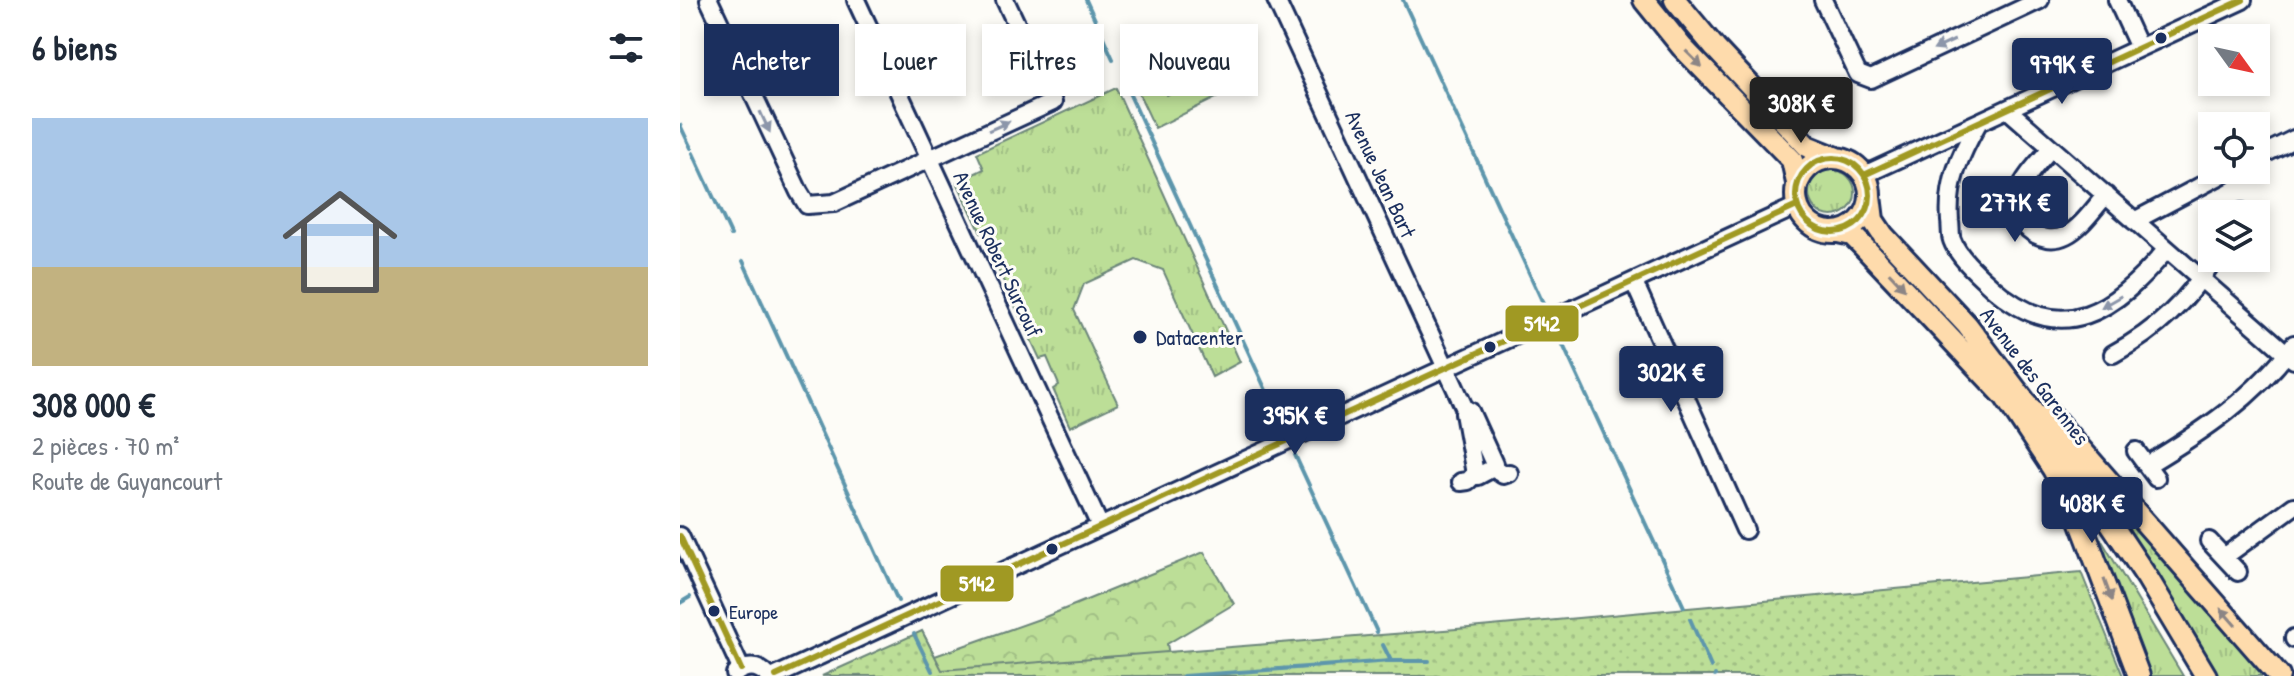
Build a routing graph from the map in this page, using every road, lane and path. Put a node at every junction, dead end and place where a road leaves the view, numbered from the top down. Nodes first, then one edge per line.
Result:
1 (709, 0) edge
2 (856, 0) edge
3 (1005, 0) edge
4 (1276, 0) edge
5 (1644, 0) edge
6 (1675, 0) edge
7 (1823, 0) edge
8 (2040, 0) edge
9 (2117, 0) edge
10 (2243, 0) edge
11 (2139, 48) junction
12 (2007, 109) junction
13 (1978, 123) junction
14 (2294, 139) edge
15 (2051, 148) junction
16 (2270, 151) edge
17 (928, 158) junction
18 (1837, 158) junction
19 (1864, 175) junction
20 (1797, 183) junction
21 (2204, 184) edge
22 (2106, 195) junction
23 (1870, 196) junction
24 (1797, 206) junction
25 (2134, 221) junction
26 (1838, 232) junction
27 (2167, 249) junction
28 (2206, 272) edge
29 (2201, 279) junction
30 (1634, 282) junction
31 (1967, 325) junction
32 (2292, 353) edge
33 (2113, 354) dead end
34 (1447, 367) junction
35 (2006, 398) junction
36 (1465, 409) junction
37 (2136, 451) dead end
38 (2294, 506) edge
39 (1100, 526) junction
40 (1745, 530) dead end
41 (680, 536) edge
42 (2209, 541) dead end
43 (2224, 557) junction
44 (2238, 572) dead end
45 (738, 673) edge
46 (768, 676) edge
47 (776, 676) edge
48 (2139, 676) edge
49 (2197, 676) edge
50 (2206, 676) edge
51 (2279, 676) edge

1 -> 17 street
2 - 17 street, Avenue Robert Surcouf
17 -> 3 street
4 - 34 street, Avenue Jean Bart
5 -> 20 main road
6 - 18 main road
8 -> 7 street
9 - 11 street
10 - 11 street
11 - 12 street
12 - 13 street
12 - 15 street
13 - 19 street
27 -> 13 street
14 - 16 street
15 - 22 street
15 - 22 street
17 - 39 street, Avenue Robert Surcouf
18 - 19 main road
18 - 20 main road
19 - 23 main road
20 - 24 main road
21 - 25 street
22 - 25 street
23 - 26 main road
23 - 31 main road, Avenue des Garennes
24 - 26 main road
24 - 30 street
25 - 27 street
26 -> 35 main road, Avenue des Garennes
27 - 29 street
28 - 29 street
29 - 32 street
29 - 33 street
30 - 34 street
30 - 40 street
31 - 50 main road, Avenue des Garennes
51 -> 31 main road
32 - 37 street
34 - 36 street, Avenue Jean Bart
34 - 39 street
35 -> 48 main road
35 - 49 main road, Avenue des Garennes
36 - 36 street
38 - 43 street
39 - 47 street
41 - 45 street
42 - 43 street
43 - 44 street
45 - 46 street

